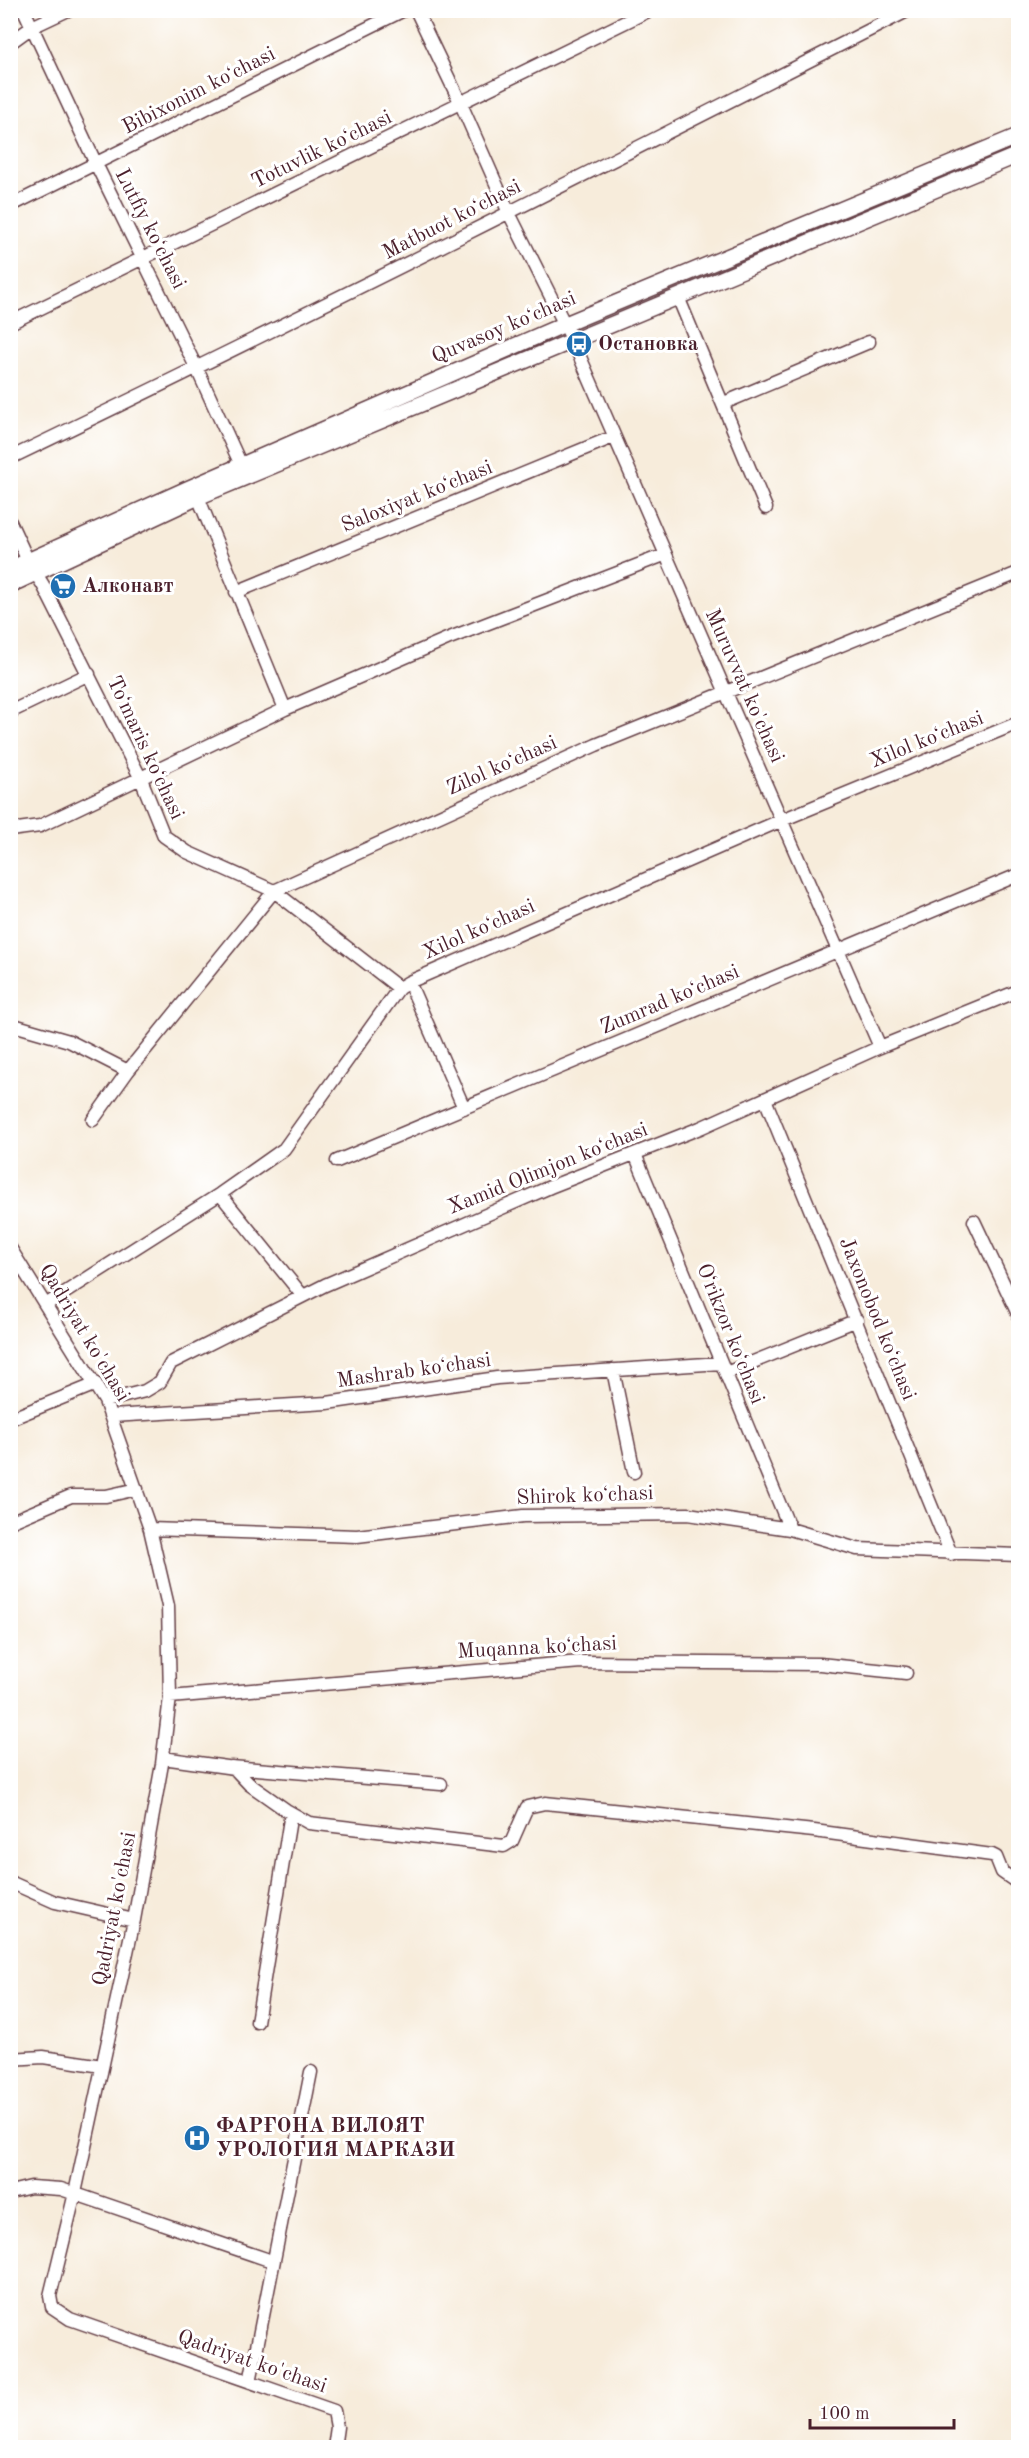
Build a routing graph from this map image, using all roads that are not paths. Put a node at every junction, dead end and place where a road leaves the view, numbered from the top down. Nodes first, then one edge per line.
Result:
1 (24, 10) edge
2 (68, 10) edge
3 (404, 10) edge
4 (416, 10) edge
5 (650, 10) edge
6 (909, 10) edge
7 (32, 27) junction
8 (10, 43) edge
9 (461, 104) junction
10 (1018, 136) edge
11 (1018, 155) edge
12 (96, 164) junction
13 (10, 206) edge
14 (509, 213) junction
15 (145, 259) junction
16 (678, 297) junction
17 (10, 323) edge
18 (563, 325) junction
19 (573, 341) junction
20 (869, 342) dead end
21 (197, 369) junction
22 (724, 403) junction
23 (613, 437) junction
24 (10, 458) edge
25 (242, 465) junction
26 (193, 500) junction
27 (766, 508) dead end
28 (10, 522) edge
29 (664, 555) junction
30 (32, 567) junction
31 (10, 569) edge
32 (1018, 573) edge
33 (10, 585) edge
34 (237, 592) junction
35 (89, 674) junction
36 (726, 692) junction
37 (285, 709) junction
38 (10, 712) edge
39 (1018, 723) edge
40 (141, 779) junction
41 (782, 820) junction
42 (10, 830) edge
43 (1018, 875) edge
44 (274, 891) junction
45 (838, 951) junction
46 (404, 985) junction
47 (1018, 991) edge
48 (10, 1024) edge
49 (880, 1047) junction
50 (128, 1071) junction
51 (765, 1099) junction
52 (464, 1108) junction
53 (93, 1120) dead end
54 (635, 1154) junction
55 (337, 1161) dead end
56 (220, 1194) junction
57 (974, 1221) dead end
58 (10, 1248) edge
59 (302, 1296) junction
60 (47, 1304) junction
61 (1018, 1314) edge
62 (857, 1320) junction
63 (724, 1368) junction
64 (613, 1370) junction
65 (96, 1384) junction
66 (105, 1401) junction
67 (112, 1416) junction
68 (10, 1419) edge
69 (634, 1472) dead end
70 (137, 1489) junction
71 (10, 1522) edge
72 (150, 1529) junction
73 (790, 1529) junction
74 (951, 1554) junction
75 (1018, 1556) edge
76 (906, 1673) dead end
77 (170, 1697) junction
78 (163, 1758) junction
79 (230, 1767) junction
80 (441, 1784) dead end
81 (291, 1813) junction
82 (1015, 1881) dead end
83 (10, 1882) edge
84 (134, 1920) junction
85 (257, 2022) dead end
86 (10, 2059) edge
87 (102, 2066) junction
88 (311, 2072) dead end
89 (10, 2192) edge
90 (75, 2193) junction
91 (266, 2259) dead end
92 (250, 2382) junction
93 (334, 2448) edge

1 - 7 street, Lutfiy koʻchasi
2 - 7 street
3 - 12 street, Bibixonim koʻchasi
4 - 9 street
5 - 9 street, Totuvlik koʻchasi
6 - 14 street, Matbuot koʻchasi
7 - 8 street
7 - 12 street, Lutfiy koʻchasi
9 - 14 street
9 - 15 street, Totuvlik koʻchasi
10 - 18 main road, Quvasoy koʻchasi
11 - 16 main road, Quvasoy koʻchasi
12 - 13 street, Bibixonim koʻchasi
12 - 15 street, Lutfiy koʻchasi
14 - 18 street
14 - 21 street, Matbuot koʻchasi
15 - 17 street, Totuvlik koʻchasi
15 - 21 street, Lutfiy koʻchasi
16 - 19 main road, Quvasoy koʻchasi
16 - 22 street
18 - 19 street, Muruvvat ko'chasi
18 - 25 main road, Quvasoy koʻchasi
19 - 23 street, Muruvvat ko'chasi
19 - 26 main road, Quvasoy koʻchasi
20 - 22 street
21 - 24 street, Matbuot koʻchasi
21 - 25 street, Lutfiy koʻchasi
22 - 27 street
23 - 29 street, Muruvvat ko'chasi
23 - 34 street, Saloxiyat koʻchasi
25 - 30 main road, Quvasoy koʻchasi
26 - 30 main road, Quvasoy koʻchasi
26 - 34 street
28 - 30 street, Toʻmaris koʻchasi
29 - 36 street, Muruvvat ko'chasi
29 - 37 street
30 - 31 main road, Quvasoy koʻchasi
30 - 33 main road, Quvasoy koʻchasi
30 - 35 street, Toʻmaris koʻchasi
32 - 36 street, Zilol koʻchasi
34 - 37 street
35 - 38 street
35 - 40 street, Toʻmaris koʻchasi
36 - 41 street, Muruvvat ko'chasi
36 - 44 street, Zilol koʻchasi
37 - 40 street
39 - 41 street, Xilol koʻchasi
40 - 42 street
40 - 44 street, Toʻmaris koʻchasi
41 - 45 street, Muruvvat ko'chasi
41 - 46 street, Xilol koʻchasi
43 - 45 street, Zumrad koʻchasi
44 - 46 street, Toʻmaris koʻchasi
44 - 50 street, Zilol koʻchasi
45 - 49 street, Muruvvat ko'chasi
45 - 52 street, Zumrad koʻchasi
46 - 52 street
46 - 56 street
47 - 49 street, Xamid Olimjon koʻchasi
48 - 50 street
49 - 51 street, Xamid Olimjon koʻchasi
50 - 53 street, Zilol koʻchasi
51 - 54 street, Xamid Olimjon koʻchasi
51 - 62 street, Jaxonobod koʻchasi
52 - 55 street, Zumrad koʻchasi
54 - 59 street, Xamid Olimjon koʻchasi
54 - 63 street, Oʻrikzor koʻchasi
56 - 59 street
56 - 60 street
57 - 61 street
58 - 60 street, Qadriyat ko'chasi
59 - 66 street, Xamid Olimjon koʻchasi
60 - 65 street, Qadriyat ko'chasi
62 - 63 street, Mashrab koʻchasi
62 - 74 street, Jaxonobod koʻchasi
63 - 64 street, Mashrab koʻchasi
63 - 73 street, Oʻrikzor koʻchasi
64 - 67 street, Mashrab koʻchasi
64 - 69 street
65 - 66 street, Qadriyat ko'chasi
65 - 68 street
66 - 67 street, Qadriyat ko'chasi
67 - 70 street, Qadriyat ko'chasi
70 - 71 street
70 - 72 street, Qadriyat ko'chasi
72 - 73 street, Shirok koʻchasi
72 - 77 street, Qadriyat ko'chasi
73 - 74 street, Shirok koʻchasi
74 - 75 street, Shirok koʻchasi
76 - 77 street, Muqanna koʻchasi
77 - 78 street, Qadriyat ko'chasi
78 - 79 street
78 - 84 street, Qadriyat ko'chasi
79 - 80 street
79 - 81 street
81 - 82 street
81 - 85 street
83 - 84 street
84 - 87 street, Qadriyat ko'chasi
86 - 87 street
87 - 90 street, Qadriyat ko'chasi
88 - 92 street
89 - 90 street
90 - 91 street
90 - 92 street, Qadriyat ko'chasi
92 - 93 street, Qadriyat ko'chasi

